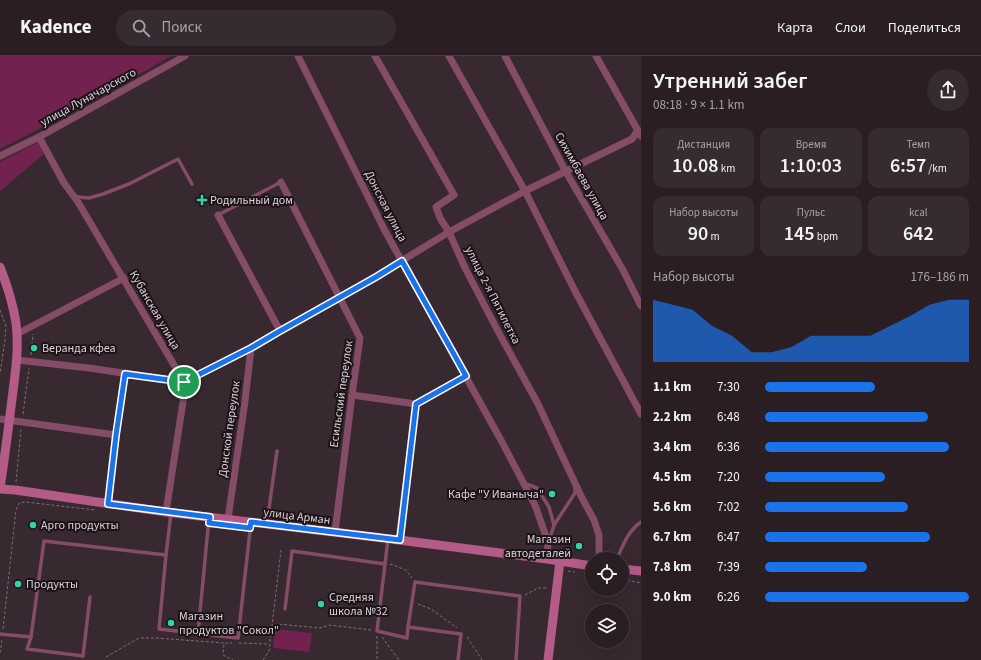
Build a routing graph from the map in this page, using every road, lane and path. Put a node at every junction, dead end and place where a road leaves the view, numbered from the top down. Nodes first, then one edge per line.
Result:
1 (185, 56) edge
2 (298, 56) edge
3 (375, 56) edge
4 (449, 56) edge
5 (505, 56) edge
6 (596, 56) edge
7 (639, 133) edge
8 (39, 137) junction
9 (0, 156) edge
10 (566, 172) junction
11 (281, 182) joint
12 (192, 184) dead end
13 (526, 191) junction
14 (72, 193) junction
15 (218, 215) joint
16 (449, 232) junction
17 (402, 261) junction
18 (0, 268) edge
19 (124, 278) junction
20 (340, 297) junction
21 (641, 306) edge
22 (0, 310) edge
23 (33, 326) junction
24 (280, 331) junction
25 (17, 334) junction
26 (251, 348) junction
27 (17, 360) junction
28 (30, 362) junction
29 (0, 374) edge
30 (125, 374) junction
31 (466, 376) junction
32 (184, 382) junction
33 (352, 395) junction
34 (416, 404) junction
35 (641, 414) edge
36 (0, 419) edge
37 (10, 420) junction
38 (22, 422) junction
39 (116, 435) junction
40 (277, 451) dead end
41 (523, 482) junction
42 (575, 483) junction
43 (0, 489) edge
44 (15, 490) junction
45 (104, 508) junction
46 (169, 512) junction
47 (210, 517) junction
48 (228, 519) junction
49 (251, 522) junction
50 (641, 522) edge
51 (267, 524) junction
52 (554, 525) junction
53 (334, 532) junction
54 (388, 538) junction
55 (400, 540) junction
56 (548, 542) junction
57 (281, 550) dead end
58 (599, 552) edge
59 (620, 552) edge
60 (166, 555) junction
61 (547, 558) junction
62 (560, 562) junction
63 (385, 564) junction
64 (585, 565) edge
65 (629, 569) edge
66 (641, 570) edge
67 (629, 581) edge
68 (415, 582) junction
69 (641, 583) edge
70 (557, 588) junction
71 (520, 596) junction
72 (90, 597) dead end
73 (412, 602) junction
74 (285, 609) dead end
75 (408, 628) junction
76 (457, 628) dead end
77 (271, 629) junction
78 (377, 631) junction
79 (198, 633) junction
80 (1, 634) edge
81 (31, 637) junction
82 (467, 638) dead end
83 (224, 643) junction
84 (232, 643) dead end
85 (240, 643) dead end
86 (269, 644) junction
87 (0, 653) edge
88 (106, 657) dead end
89 (234, 660) edge
90 (263, 660) edge
91 (378, 660) edge
92 (399, 660) edge
93 (458, 660) edge
94 (482, 660) edge
95 (516, 660) edge
96 (548, 660) edge

1 - 8 street, улица Луначарского
2 - 17 street, Донская улица
3 - 16 street, улица 2-я Пятилетка
4 - 13 street
5 - 10 street, Сихимбаева улица
6 - 7 street
7 - 10 street
8 - 9 street, улица Луначарского
8 - 14 street, Кубанская улица
10 - 13 street
10 - 21 street, Сихимбаева улица
11 - 15 lane
11 - 20 street, Есильский переулок
12 - 14 lane
13 - 16 street
13 - 35 street
14 - 19 street, Кубанская улица
15 - 24 street
16 - 17 street
16 - 42 street, улица 2-я Пятилетка
17 - 20 street
17 - 31 street, Донская улица
18 - 25 street
19 - 23 street
19 - 32 street, Кубанская улица
20 - 24 street
20 - 33 street, Есильский переулок
22 - 29 path
23 - 25 street
23 - 28 path
24 - 26 street
25 - 27 street
26 - 32 street
26 - 48 street, Донской переулок
27 - 28 street
27 - 37 street
28 - 30 street
28 - 38 path
30 - 32 street
30 - 39 street
31 - 34 street
31 - 41 street, Донская улица
32 - 46 street
33 - 34 street
33 - 53 street, Есильский переулок
34 - 55 street
36 - 37 street
37 - 38 street
37 - 43 street
38 - 39 street
38 - 44 path
39 - 45 street
40 - 51 lane
41 - 52 lane
41 - 56 street, Донская улица
42 - 52 lane
42 - 58 street, улица 2-я Пятилетка
43 - 44 street, улица Арман
44 - 45 street, улица Арман
45 - 46 street, улица Арман
45 - 80 path
46 - 47 street, улица Арман
46 - 60 lane
47 - 48 street, улица Арман
47 - 79 lane
48 - 49 street, улица Арман
49 - 51 street, улица Арман
49 - 79 lane
50 - 59 lane
51 - 53 street, улица Арман
52 - 56 lane
53 - 54 street, улица Арман
54 - 55 street, улица Арман
54 - 63 lane
55 - 61 street, улица Арман
56 - 61 street, Донская улица
57 - 77 path
60 - 79 lane
60 - 81 lane
61 - 62 street, улица Арман
62 - 64 street, улица Арман
62 - 70 street
63 - 68 path
63 - 74 lane
63 - 78 lane
65 - 66 street
67 - 69 path
68 - 71 lane
68 - 73 lane
70 - 71 path
70 - 96 street
71 - 95 lane
72 - 81 lane
73 - 75 lane
73 - 76 path
75 - 78 lane
75 - 93 lane
77 - 78 path
77 - 86 path
78 - 91 path
78 - 92 path
80 - 81 lane
80 - 87 path
82 - 94 path
83 - 84 path
83 - 88 path
83 - 89 path
85 - 86 path
86 - 90 path

